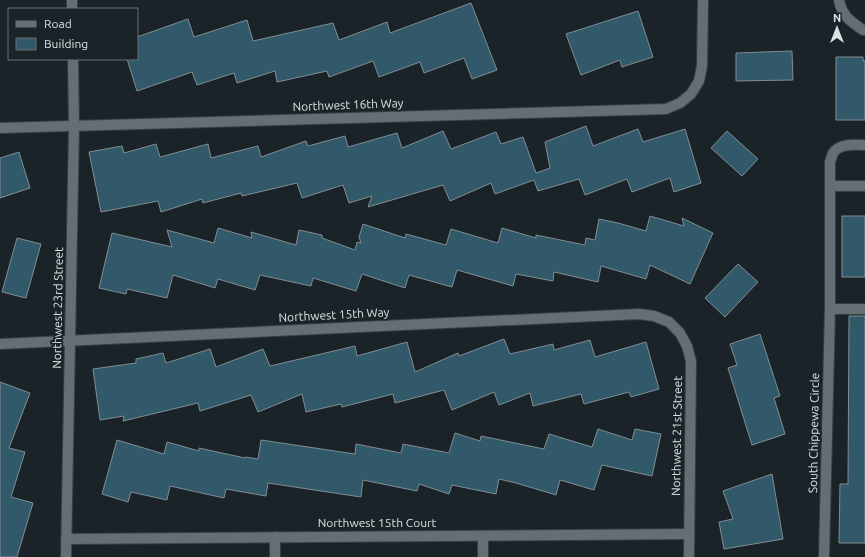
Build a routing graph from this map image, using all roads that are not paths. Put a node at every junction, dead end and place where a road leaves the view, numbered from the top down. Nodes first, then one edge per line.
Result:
1 (702, 0) edge
2 (839, 0) edge
3 (865, 30) edge
4 (73, 60) edge
5 (74, 126) junction
6 (0, 128) edge
7 (865, 145) edge
8 (830, 186) junction
9 (865, 186) edge
10 (830, 309) junction
11 (865, 310) edge
12 (669, 322) joint
13 (70, 341) junction
14 (0, 344) edge
15 (689, 534) junction
16 (483, 536) junction
17 (275, 537) junction
18 (66, 539) junction
19 (66, 557) edge
20 (275, 557) edge
21 (483, 557) edge
22 (688, 557) edge
23 (824, 557) edge

1 - 5 street, Northwest 16th Way
2 - 3 street
4 - 5 street, Northwest 23rd Street
5 - 6 street, Northwest 16th Way
5 - 13 street, Northwest 23rd Street
7 - 8 street, South Chippewa Circle
8 - 9 street
8 - 10 street, South Chippewa Circle
10 - 11 street
10 - 23 street, South Chippewa Circle
12 - 13 street, Northwest 15th Way
12 - 15 street, Northwest 21st Street
13 - 14 street, Northwest 15th Way
13 - 18 street, Northwest 23rd Street
15 - 16 street, Northwest 15th Court
15 - 22 street, Northwest 21st Street
16 - 17 street, Northwest 15th Court
16 - 21 street
17 - 18 street, Northwest 15th Court
17 - 20 street
18 - 19 street, Northwest 23rd Street

